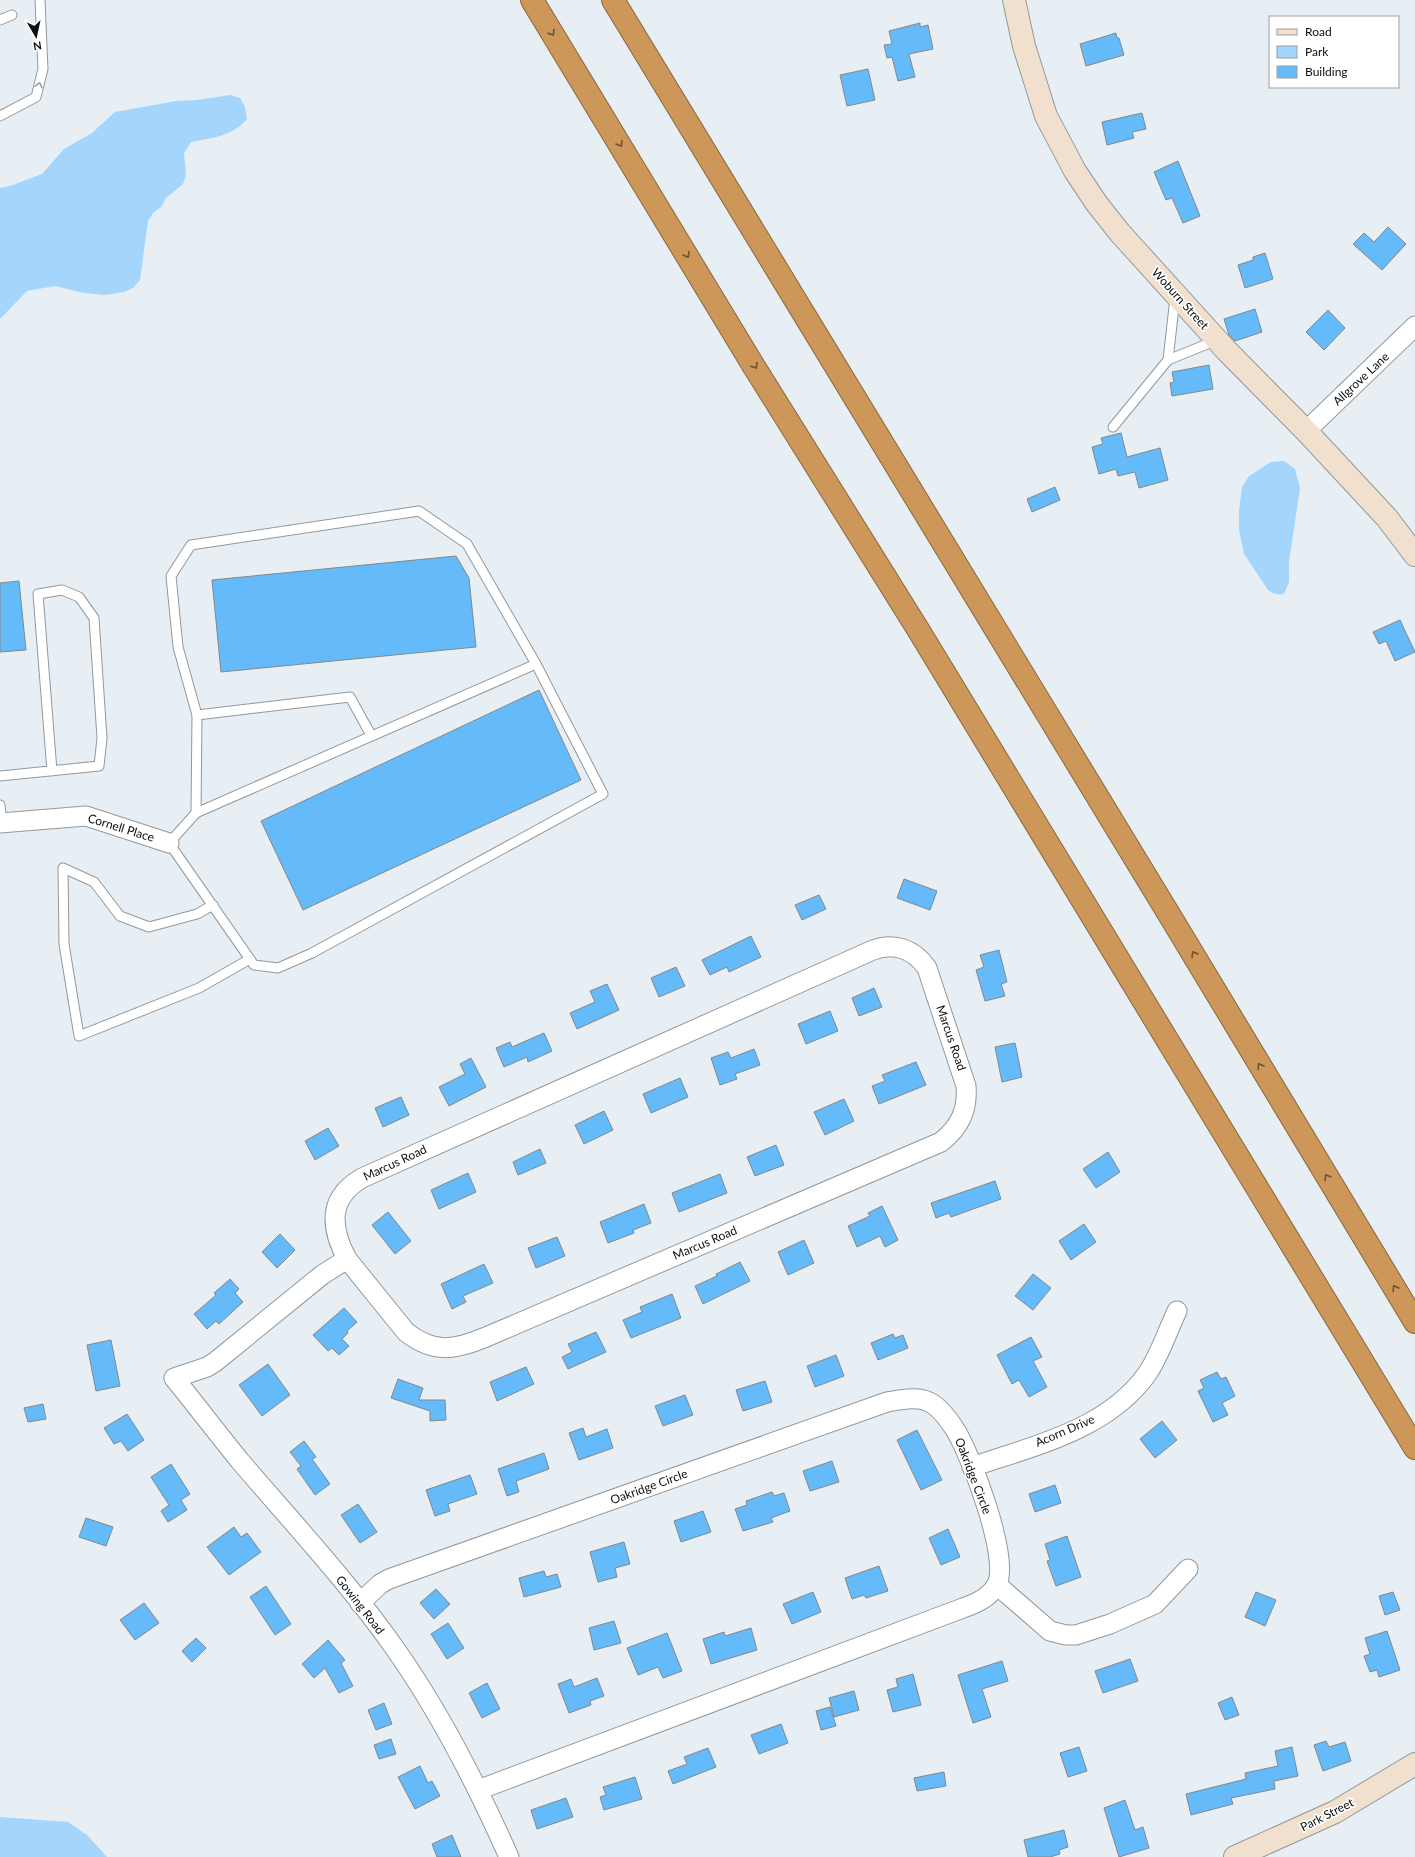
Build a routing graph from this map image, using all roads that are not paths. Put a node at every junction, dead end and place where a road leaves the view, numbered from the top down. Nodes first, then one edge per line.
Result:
1 (40, 0) edge
2 (532, 0) edge
3 (613, 0) edge
4 (1014, 0) edge
5 (12, 14) dead end
6 (0, 20) edge
7 (0, 116) edge
8 (1176, 295) junction
9 (1415, 326) edge
10 (1217, 340) junction
11 (1168, 360) junction
12 (1113, 427) dead end
13 (1306, 431) junction
14 (1415, 554) edge
15 (536, 664) junction
16 (197, 715) junction
17 (372, 735) junction
18 (52, 770) junction
19 (0, 776) edge
20 (196, 813) junction
21 (1, 817) edge
22 (169, 843) junction
23 (213, 905) junction
24 (250, 959) junction
25 (347, 1259) junction
26 (1177, 1311) dead end
27 (1415, 1322) edge
28 (1415, 1448) edge
29 (972, 1468) junction
30 (1188, 1569) dead end
31 (997, 1586) junction
32 (360, 1603) junction
33 (1415, 1764) edge
34 (478, 1790) junction
35 (509, 1857) edge
36 (1235, 1857) edge

7 -> 1 lane
2 -> 28 highway
27 -> 3 highway
4 - 8 street, Woburn Street
5 - 6 lane
8 - 10 street, Woburn Street
8 - 11 lane
9 - 13 street, Allgrove Lane
10 - 11 lane
10 - 13 street, Woburn Street
11 - 12 lane
13 - 14 street, Woburn Street
15 - 16 lane
15 - 17 lane
15 - 24 lane
16 - 17 lane
16 - 20 lane
17 - 20 lane
18 - 18 lane
18 - 19 lane
20 - 22 lane
21 - 22 street, Cornell Place
22 - 23 lane
23 - 24 lane
23 - 24 lane
25 - 25 street, Marcus Road
25 - 32 street, Gowing Road
26 - 29 street, Acorn Drive
29 - 31 street, Oakridge Circle
29 - 32 street, Oakridge Circle
30 - 31 street
31 - 34 street
32 - 34 street, Gowing Road
33 - 36 street, Park Street
34 - 35 street, Gowing Road

